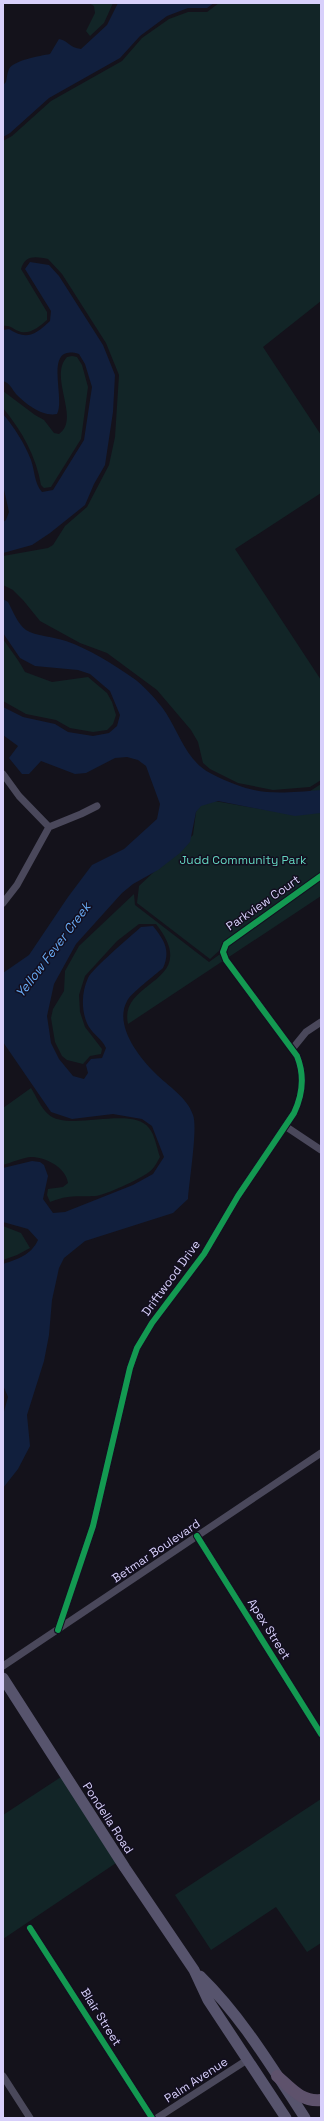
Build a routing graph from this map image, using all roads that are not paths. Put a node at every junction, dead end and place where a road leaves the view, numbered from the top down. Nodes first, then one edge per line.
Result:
1 (3, 774) edge
2 (97, 806) dead end
3 (49, 827) junction
4 (321, 876) edge
5 (3, 903) edge
6 (223, 952) joint
7 (321, 1022) edge
8 (293, 1048) junction
9 (285, 1126) junction
10 (321, 1150) edge
11 (321, 1453) edge
12 (197, 1536) junction
13 (58, 1630) junction
14 (3, 1666) edge
15 (3, 1678) edge
16 (321, 1734) edge
17 (30, 1928) dead end
18 (194, 1970) junction
19 (247, 2060) junction
20 (3, 2076) edge
21 (277, 2076) junction
22 (321, 2100) edge
23 (30, 2118) edge
24 (152, 2118) edge
25 (157, 2118) edge
26 (286, 2118) edge
27 (305, 2118) edge

1 - 3 street
2 - 3 street
3 - 5 street
4 - 6 street, Parkview Court
6 - 8 street, Driftwood Drive
7 - 8 street
8 - 9 street, Driftwood Drive
9 - 10 street
9 - 13 street, Driftwood Drive
11 - 12 street, Betmar Boulevard
12 - 13 street, Betmar Boulevard
12 - 16 street, Apex Street
13 - 14 street, Betmar Boulevard
15 - 18 main road, Pondella Road
17 - 24 street, Blair Street
18 - 19 main road, Pondella Road
18 - 21 main road, Pondella Road
19 - 25 street, Palm Avenue
19 - 26 main road, Pondella Road
20 - 23 street
21 - 22 main road
21 - 27 main road, Pondella Road

